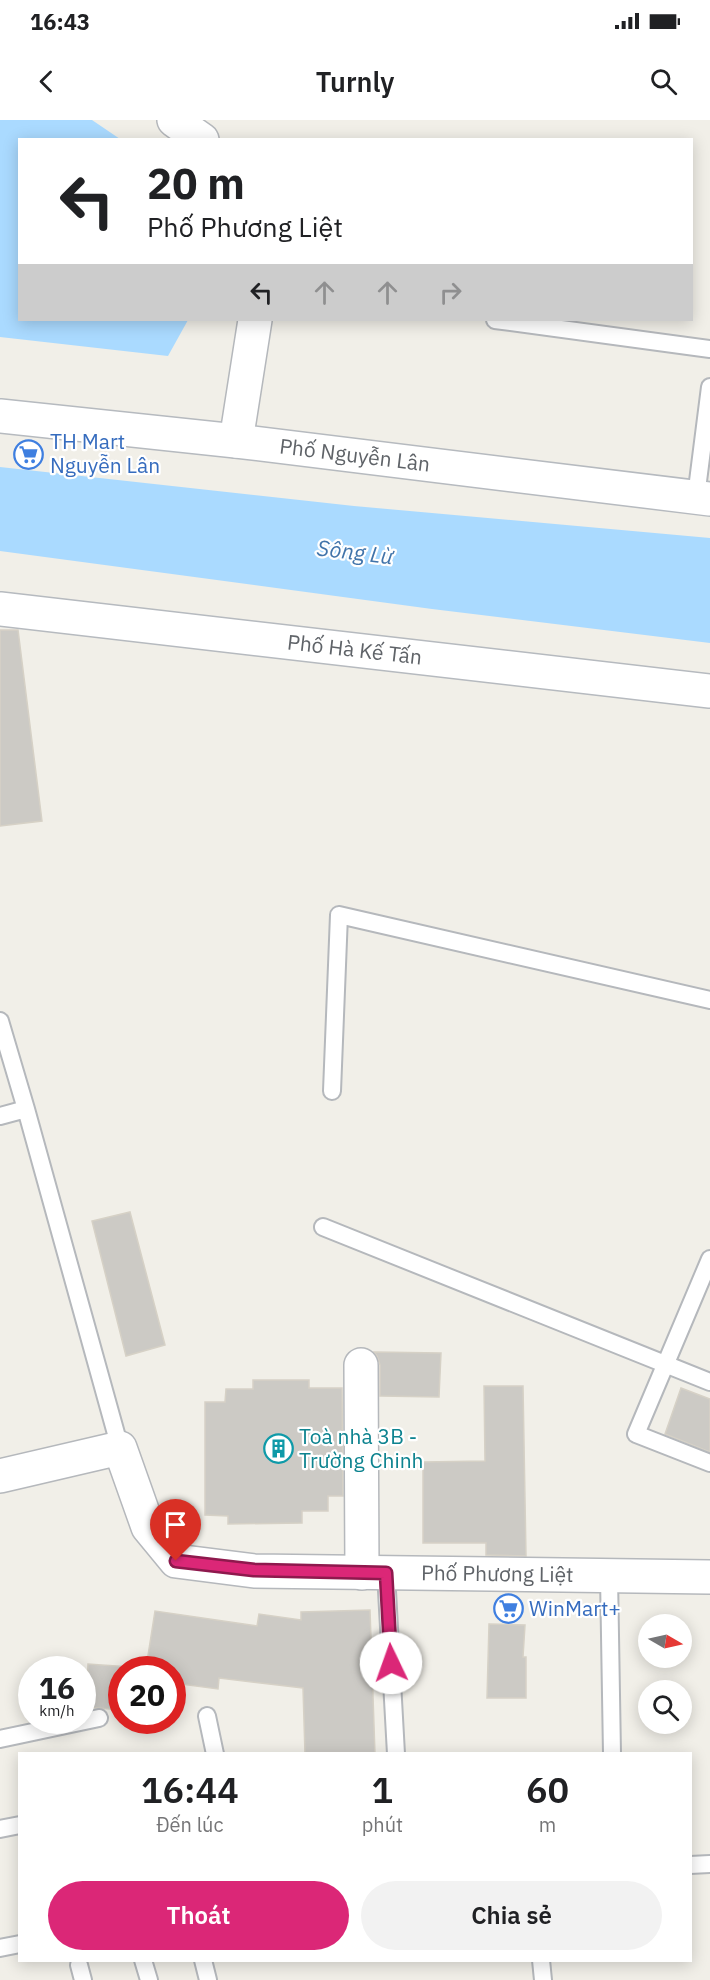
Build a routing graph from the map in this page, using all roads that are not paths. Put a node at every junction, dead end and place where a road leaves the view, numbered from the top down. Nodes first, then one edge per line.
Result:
1 (174, 120) edge
2 (199, 138) edge
3 (255, 321) edge
4 (502, 321) edge
5 (710, 349) edge
6 (710, 387) edge
7 (0, 416) edge
8 (236, 441) junction
9 (703, 498) edge
10 (0, 609) edge
11 (710, 691) edge
12 (710, 1000) edge
13 (0, 1022) edge
14 (332, 1091) dead end
15 (26, 1109) junction
16 (0, 1116) edge
17 (323, 1227) dead end
18 (710, 1260) edge
19 (665, 1364) junction
20 (361, 1365) dead end
21 (710, 1382) edge
22 (120, 1448) junction
23 (710, 1463) edge
24 (0, 1476) edge
25 (374, 1573) junction
26 (609, 1576) junction
27 (710, 1577) edge
28 (207, 1716) dead end
29 (99, 1718) dead end
30 (0, 1739) edge
31 (215, 1752) edge
32 (396, 1752) edge
33 (612, 1752) edge
34 (18, 1825) edge
35 (0, 1829) edge
36 (710, 1864) edge
37 (692, 1865) edge
38 (18, 1944) edge
39 (0, 1948) edge
40 (144, 1962) edge
41 (204, 1962) edge
42 (541, 1962) edge
43 (148, 1980) edge
44 (208, 1980) edge
45 (543, 1980) edge

1 - 2 street
3 - 8 street
4 - 5 lane
6 - 9 lane
7 - 8 street, Phố Nguyễn Lân
8 - 9 street, Phố Nguyễn Lân
10 - 11 street, Phố Hà Kế Tấn
12 - 14 lane
13 - 15 lane
15 - 16 lane
15 - 22 lane
17 - 19 lane
18 - 19 lane
19 - 21 lane
19 - 23 lane
20 - 25 street
22 - 24 street
22 - 25 street, Phố Phương Liệt
25 - 26 street, Phố Phương Liệt
25 - 32 lane
26 - 27 street, Phố Phương Liệt
26 - 33 lane
28 - 31 lane
29 - 30 lane
34 - 35 lane
36 - 37 lane
38 - 39 lane
40 - 43 lane
41 - 44 lane
42 - 45 lane

